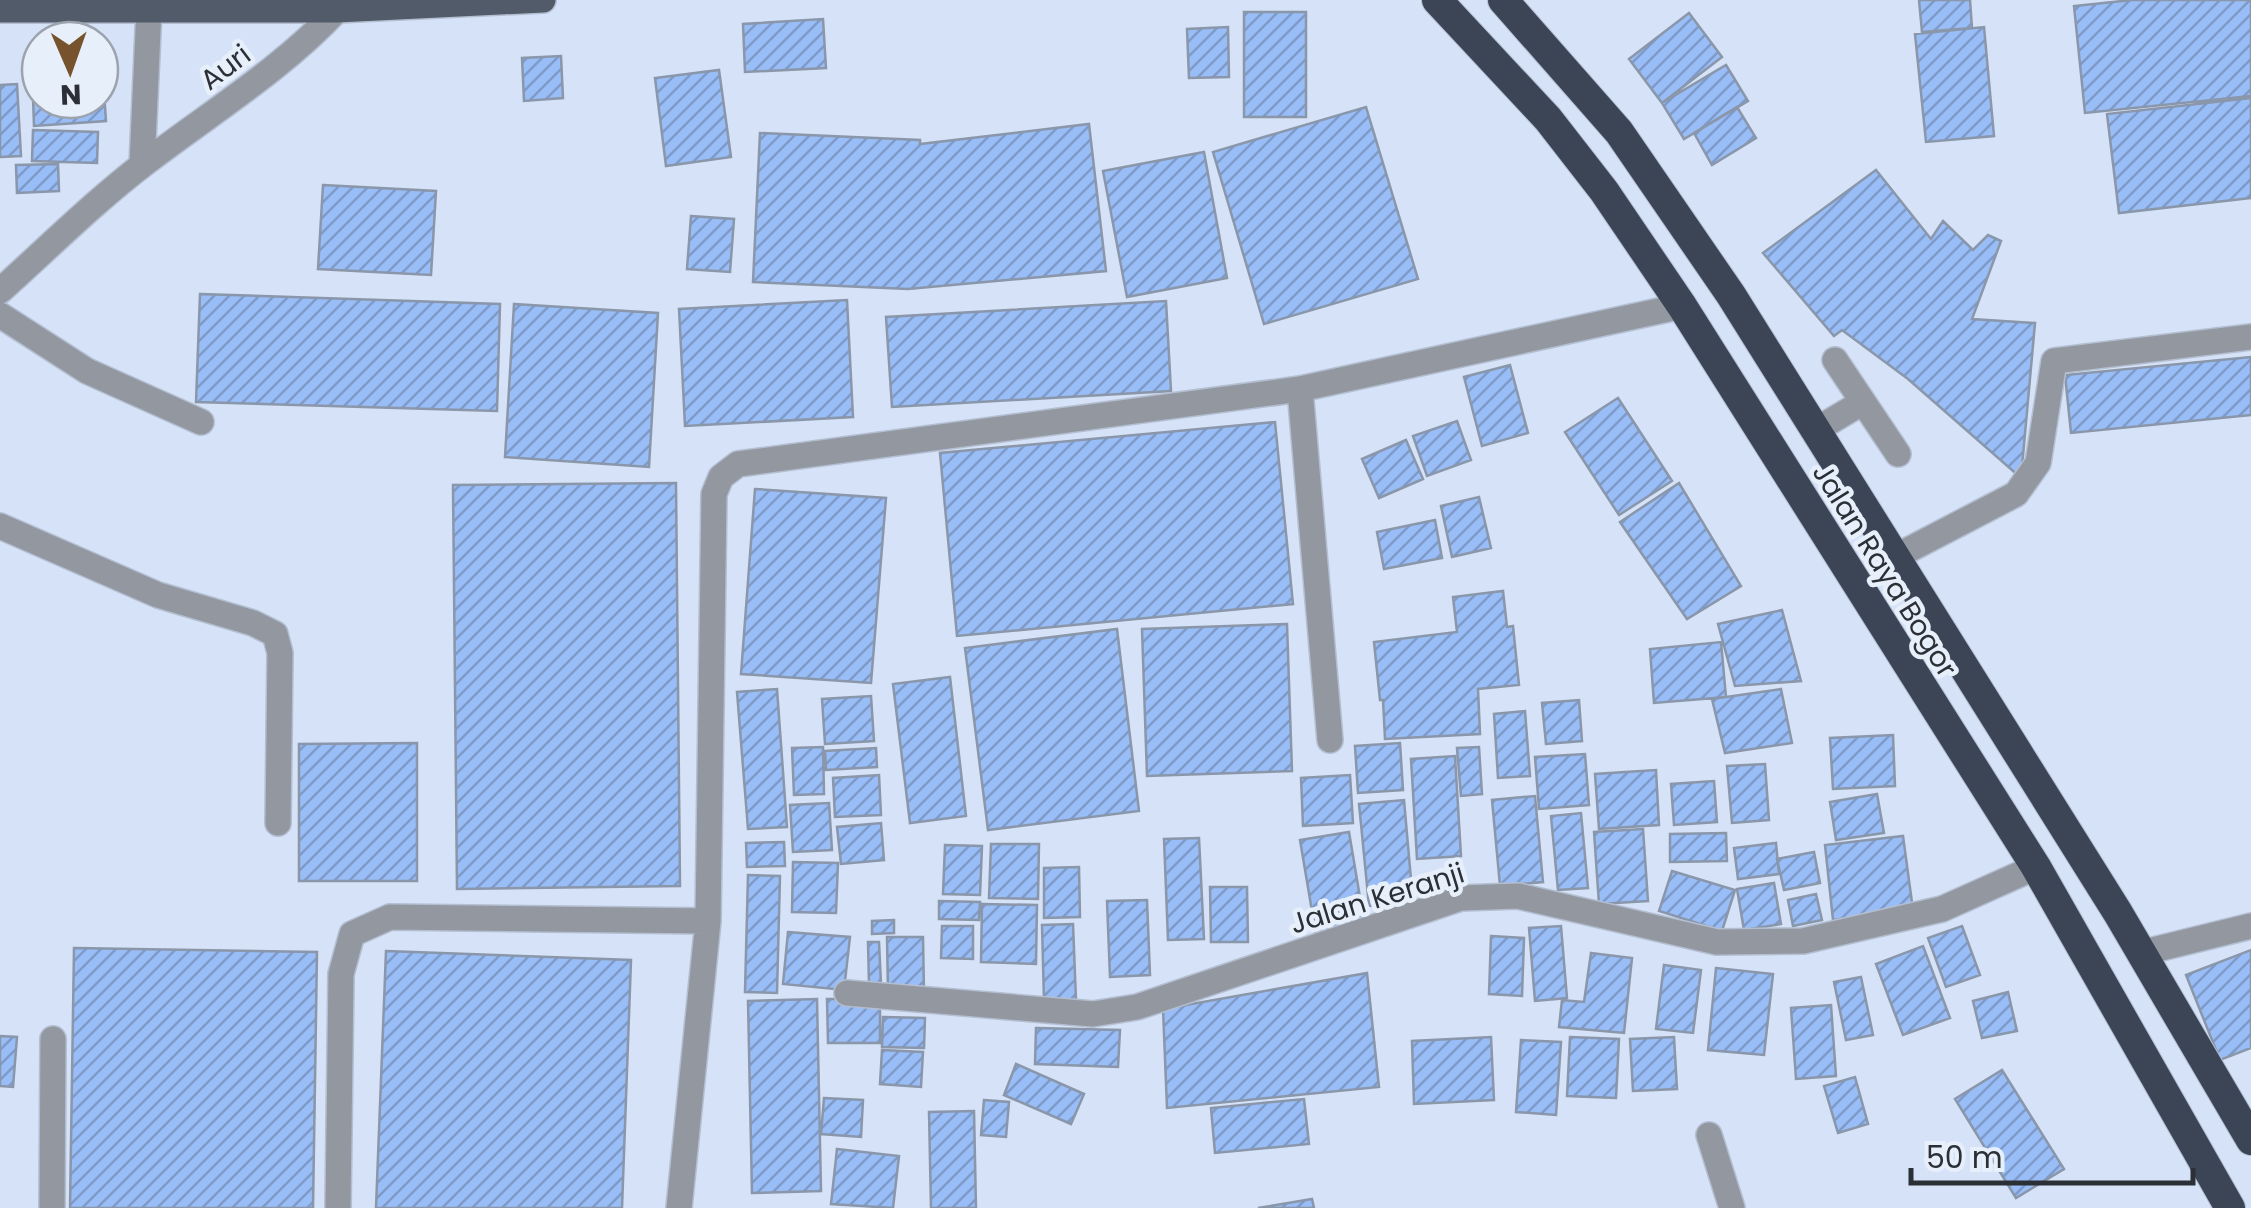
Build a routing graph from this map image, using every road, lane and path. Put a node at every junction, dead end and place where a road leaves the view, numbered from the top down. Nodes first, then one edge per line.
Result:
1 (543, 0) edge
2 (1437, 0) edge
3 (1503, 0) edge
4 (337, 5) edge
5 (149, 8) junction
6 (0, 10) edge
7 (142, 165) junction
8 (0, 291) edge
9 (1682, 306) junction
10 (0, 316) edge
11 (2251, 336) edge
12 (1835, 360) dead end
13 (1300, 389) junction
14 (1863, 402) junction
15 (201, 422) dead end
16 (1816, 430) junction
17 (1898, 454) dead end
18 (1774, 456) junction
19 (0, 526) edge
20 (1895, 557) junction
21 (1330, 740) dead end
22 (278, 823) dead end
23 (2036, 867) junction
24 (708, 920) junction
25 (2251, 926) edge
26 (2142, 953) junction
27 (847, 994) dead end
28 (53, 1039) dead end
29 (1708, 1135) dead end
30 (2251, 1140) edge
31 (52, 1208) edge
32 (338, 1208) edge
33 (679, 1208) edge
34 (1732, 1208) edge
35 (2230, 1208) edge

1 - 4 main road
2 - 9 highway, Jalan Raya Bogor
3 - 16 highway, Jalan Raya Bogor
4 - 5 main road
4 - 7 street, Auri
5 - 6 main road
5 - 7 street
7 - 8 street, Auri
9 - 13 street
9 - 18 highway, Jalan Raya Bogor
10 - 15 street
11 - 20 street
12 - 14 street
13 - 21 street
13 - 24 street
14 - 16 street
14 - 17 street
16 - 18 highway
16 - 20 highway, Jalan Raya Bogor
18 - 23 highway, Jalan Raya Bogor
19 - 22 street
20 - 26 highway, Jalan Raya Bogor
23 - 27 street, Jalan Keranji
23 - 35 highway, Jalan Raya Bogor
24 - 32 street
24 - 33 street
25 - 26 street
26 - 30 highway, Jalan Raya Bogor
28 - 31 street
29 - 34 street

